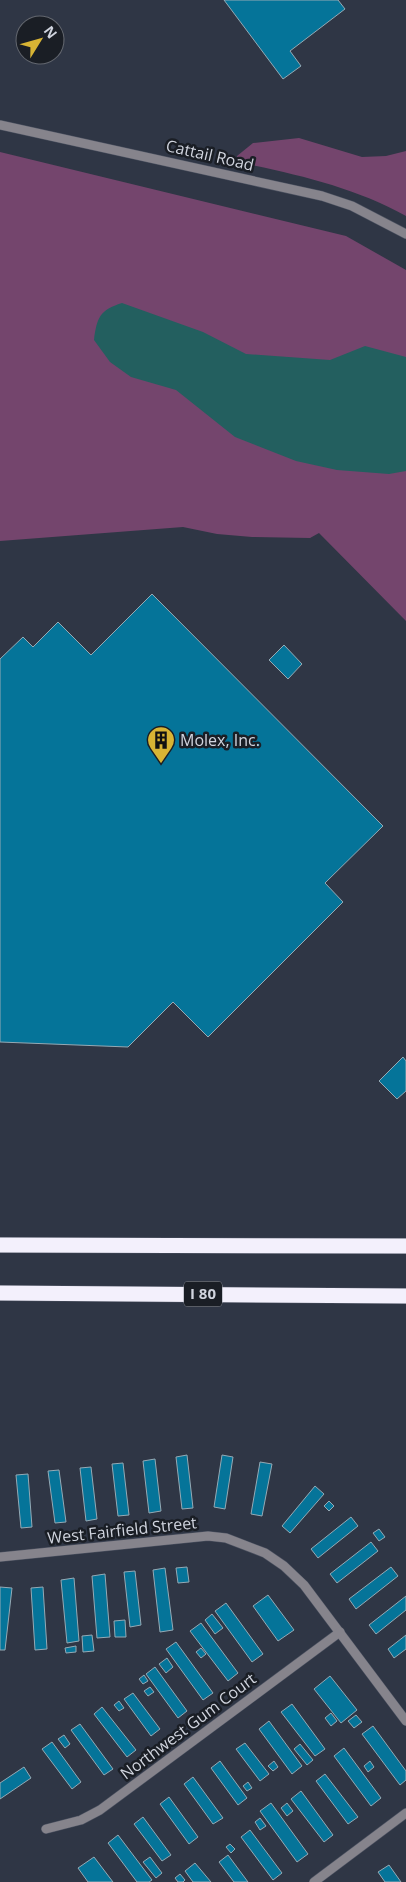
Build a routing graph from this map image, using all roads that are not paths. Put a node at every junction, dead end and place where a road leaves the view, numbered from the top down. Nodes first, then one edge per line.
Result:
1 (0, 125) edge
2 (406, 234) edge
3 (0, 1245) edge
4 (406, 1246) edge
5 (0, 1293) edge
6 (406, 1296) edge
7 (0, 1557) edge
8 (340, 1632) junction
9 (406, 1721) edge
10 (406, 1813) edge
11 (46, 1829) dead end
12 (314, 1882) edge

1 - 2 street, Cattail Road
3 - 4 highway
5 - 6 highway, I 80
7 - 8 street, West Fairfield Street
8 - 9 street, West Fairfield Street
8 - 11 street, Northwest Gum Court
10 - 12 street

